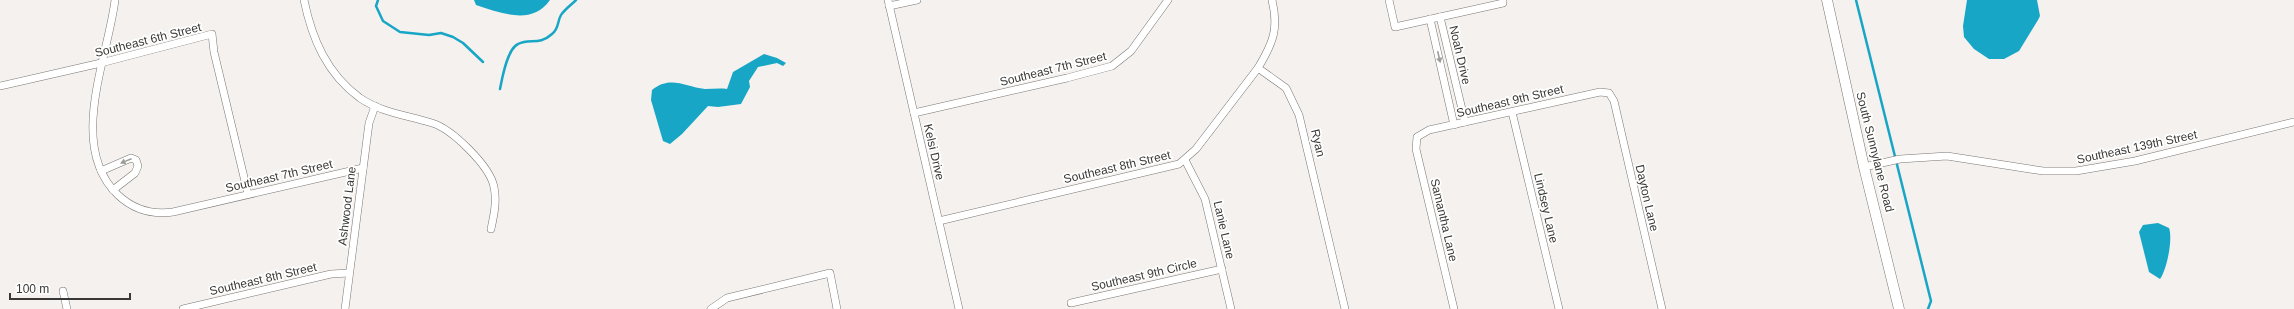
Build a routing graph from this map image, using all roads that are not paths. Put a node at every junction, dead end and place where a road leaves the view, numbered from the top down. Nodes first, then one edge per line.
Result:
1 (115, 0) edge
2 (304, 0) edge
3 (917, 0) edge
4 (1168, 0) edge
5 (1272, 0) edge
6 (1389, 0) edge
7 (1827, 0) edge
8 (1503, 1) edge
9 (888, 3) edge
10 (1440, 17) junction
11 (1430, 20) junction
12 (101, 64) junction
13 (1258, 68) junction
14 (0, 86) edge
15 (1609, 93) joint
16 (375, 106) junction
17 (1512, 112) junction
18 (914, 113) junction
19 (1465, 122) junction
20 (2294, 122) edge
21 (1454, 125) junction
22 (1417, 137) joint
23 (1185, 160) junction
24 (1864, 167) junction
25 (363, 168) junction
26 (101, 172) junction
27 (113, 190) junction
28 (248, 194) junction
29 (939, 220) junction
30 (491, 229) dead end
31 (1222, 269) junction
32 (349, 273) junction
33 (63, 291) dead end
34 (1071, 303) dead end
35 (712, 308) edge
36 (67, 309) edge
37 (183, 309) edge
38 (345, 309) edge
39 (837, 309) edge
40 (960, 309) edge
41 (1231, 309) edge
42 (1345, 309) edge
43 (1454, 309) edge
44 (1559, 309) edge
45 (1662, 309) edge
46 (1899, 309) edge

1 - 12 street
2 - 16 street
3 - 9 street
4 - 18 street, Southeast 7th Street
5 - 13 street
6 - 11 street
7 - 24 street, South Sunnylane Road
8 - 10 street
9 - 18 street, Kelsi Drive
10 - 11 street
10 - 19 street, Noah Drive
11 -> 21 street, Noah Drive
12 - 14 street, Southeast 6th Street
12 - 26 street
12 - 28 street, Southeast 6th Street
13 - 23 street, Southeast 8th Street
13 - 42 street, Ryan
15 - 17 street, Southeast 9th Street
15 - 45 street, Dayton Lane
16 - 25 street, Ashwood Lane
16 - 30 street
17 - 19 street, Southeast 9th Street
17 - 44 street, Lindsey Lane
18 - 29 street, Kelsi Drive
19 - 21 street, Southeast 9th Street
20 - 24 street, Southeast 139th Street
21 - 22 street, Southeast 9th Street
22 - 43 street, Samantha Lane
23 - 29 street, Southeast 8th Street
23 - 31 street, Lanie Lane
24 - 46 street, South Sunnylane Road
25 - 28 street, Southeast 7th Street
25 - 32 street, Ashwood Lane
26 - 27 street, Southeast 7th Street
27 -> 26 street
27 - 28 street, Southeast 7th Street
29 - 40 street, Kelsi Drive
31 - 34 street, Southeast 9th Circle
31 - 41 street, Lanie Lane
32 - 37 street, Southeast 8th Street
32 - 38 street, Ashwood Lane
33 - 36 street
35 - 39 street

